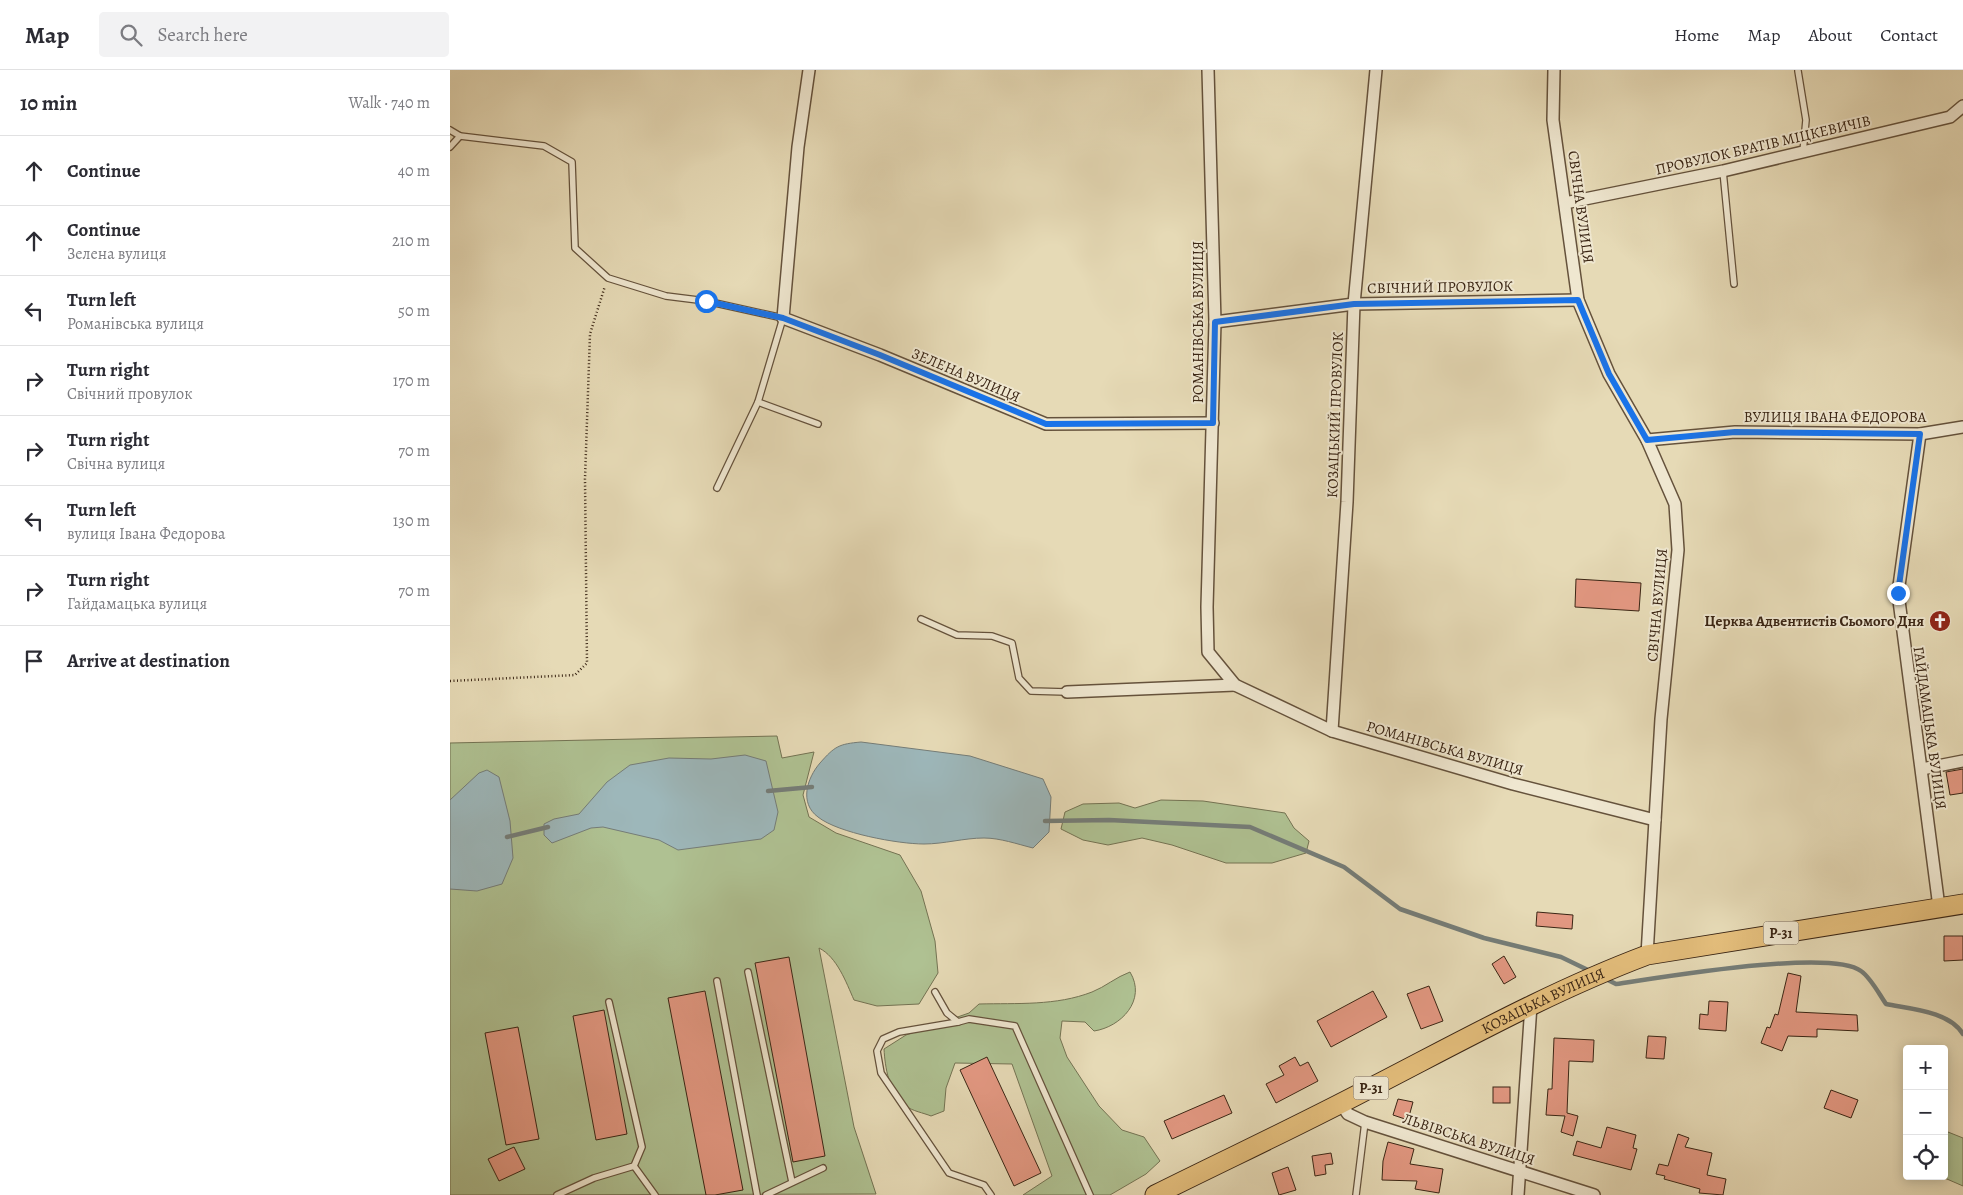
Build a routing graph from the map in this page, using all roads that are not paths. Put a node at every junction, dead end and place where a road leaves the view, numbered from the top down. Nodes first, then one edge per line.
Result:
1 (809, 70) edge
2 (1208, 70) edge
3 (1376, 70) edge
4 (1554, 70) edge
5 (1798, 71) edge
6 (1963, 106) edge
7 (450, 130) edge
8 (460, 136) junction
9 (450, 148) edge
10 (1803, 152) junction
11 (1723, 171) junction
12 (1564, 203) junction
13 (1734, 284) dead end
14 (1578, 300) junction
15 (1354, 304) junction
16 (783, 318) junction
17 (1215, 322) junction
18 (758, 402) junction
19 (1213, 423) junction
20 (818, 424) dead end
21 (1963, 427) edge
22 (1920, 434) junction
23 (1647, 440) junction
24 (717, 488) dead end
25 (921, 619) dead end
26 (1235, 685) junction
27 (1067, 692) joint
28 (1332, 731) junction
29 (1963, 761) edge
30 (1922, 769) junction
31 (1655, 820) junction
32 (1963, 904) edge
33 (1939, 907) junction
34 (1647, 955) junction
35 (748, 972) dead end
36 (717, 981) dead end
37 (935, 992) dead end
38 (609, 1002) dead end
39 (1531, 1005) junction
40 (958, 1022) junction
41 (1341, 1104) junction
42 (1365, 1122) junction
43 (634, 1166) junction
44 (823, 1168) dead end
45 (1521, 1171) junction
46 (792, 1182) junction
47 (557, 1195) edge
48 (655, 1195) edge
49 (757, 1195) edge
50 (766, 1195) edge
51 (991, 1195) edge
52 (1090, 1195) edge
53 (1155, 1195) edge
54 (1356, 1195) edge
55 (1518, 1195) edge
56 (1594, 1195) edge

1 - 16 street
2 - 17 street, РОМАНІВСЬКА ВУЛИЦЯ
3 - 15 street, КОЗАЦЬКИЙ ПРОВУЛОК
4 - 12 street, СВІЧНА ВУЛИЦЯ
5 - 10 lane
6 - 10 street, ПРОВУЛОК БРАТІВ МІЦКЕВИЧІВ
7 - 8 lane
8 - 9 lane
8 - 16 lane
10 - 11 street, ПРОВУЛОК БРАТІВ МІЦКЕВИЧІВ
11 - 12 street, ПРОВУЛОК БРАТІВ МІЦКЕВИЧІВ
11 - 13 lane
12 - 14 street, СВІЧНА ВУЛИЦЯ
14 - 15 street, СВІЧНИЙ ПРОВУЛОК
14 - 23 street, СВІЧНА ВУЛИЦЯ
15 - 17 street, СВІЧНИЙ ПРОВУЛОК
15 - 28 street, КОЗАЦЬКИЙ ПРОВУЛОК
16 - 18 lane
16 - 19 street, ЗЕЛЕНА ВУЛИЦЯ
17 - 19 street, РОМАНІВСЬКА ВУЛИЦЯ
18 - 20 lane
18 - 24 lane
19 - 26 street, РОМАНІВСЬКА ВУЛИЦЯ
21 - 22 street, ВУЛИЦЯ ІВАНА ФЕДОРОВА
22 - 23 street, ВУЛИЦЯ ІВАНА ФЕДОРОВА
22 - 30 street, ГАЙДАМАЦЬКА ВУЛИЦЯ
23 - 31 street, СВІЧНА ВУЛИЦЯ
25 - 27 lane
26 - 27 street, РОМАНІВСЬКА ВУЛИЦЯ
26 - 28 street, РОМАНІВСЬКА ВУЛИЦЯ
28 - 31 street, РОМАНІВСЬКА ВУЛИЦЯ
29 - 30 street
30 - 33 street, ГАЙДАМАЦЬКА ВУЛИЦЯ
31 - 34 street, СВІЧНА ВУЛИЦЯ
32 - 33 main road, КОЗАЦЬКА ВУЛИЦЯ / Р-31
33 - 34 main road, КОЗАЦЬКА ВУЛИЦЯ / Р-31
34 - 39 main road, КОЗАЦЬКА ВУЛИЦЯ / Р-31
35 - 46 lane
36 - 49 lane
37 - 40 lane
38 - 43 lane
39 - 41 main road, КОЗАЦЬКА ВУЛИЦЯ / Р-31
39 - 45 street
40 - 51 lane
40 - 52 lane
41 - 42 street, ЛЬВІВСЬКА ВУЛИЦЯ
41 - 53 main road, КОЗАЦЬКА ВУЛИЦЯ / Р-31
42 - 45 street, ЛЬВІВСЬКА ВУЛИЦЯ
42 - 54 lane
43 - 47 lane
43 - 48 lane
44 - 46 lane
45 - 55 street
45 - 56 street, ЛЬВІВСЬКА ВУЛИЦЯ
46 - 50 lane

